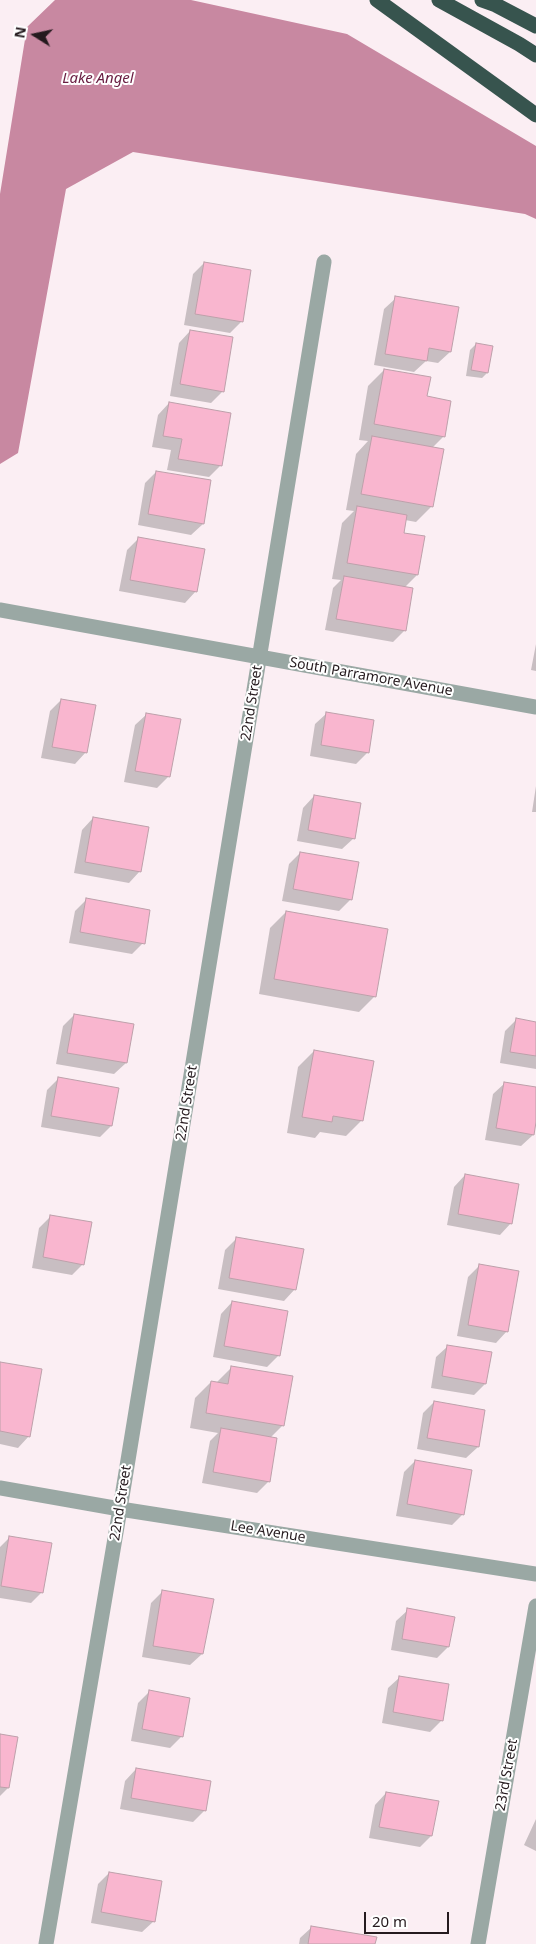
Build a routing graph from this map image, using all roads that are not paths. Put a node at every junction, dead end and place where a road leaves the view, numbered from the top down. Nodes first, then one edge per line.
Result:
1 (377, 0) edge
2 (439, 0) edge
3 (482, 0) edge
4 (536, 26) edge
5 (536, 55) edge
6 (536, 115) edge
7 (324, 262) dead end
8 (0, 610) edge
9 (260, 656) junction
10 (536, 707) edge
11 (0, 1488) edge
12 (120, 1509) junction
13 (536, 1574) edge
14 (536, 1606) edge
15 (46, 1944) edge
16 (478, 1944) edge

1 - 6 highway
2 - 5 highway
3 - 4 highway
7 - 9 street, 22nd Street
8 - 9 street, South Parramore Avenue
9 - 10 street, South Parramore Avenue
9 - 12 street, 22nd Street
11 - 12 street, Lee Avenue
12 - 13 street, Lee Avenue
12 - 15 street, 22nd Street
14 - 16 street, 23rd Street

